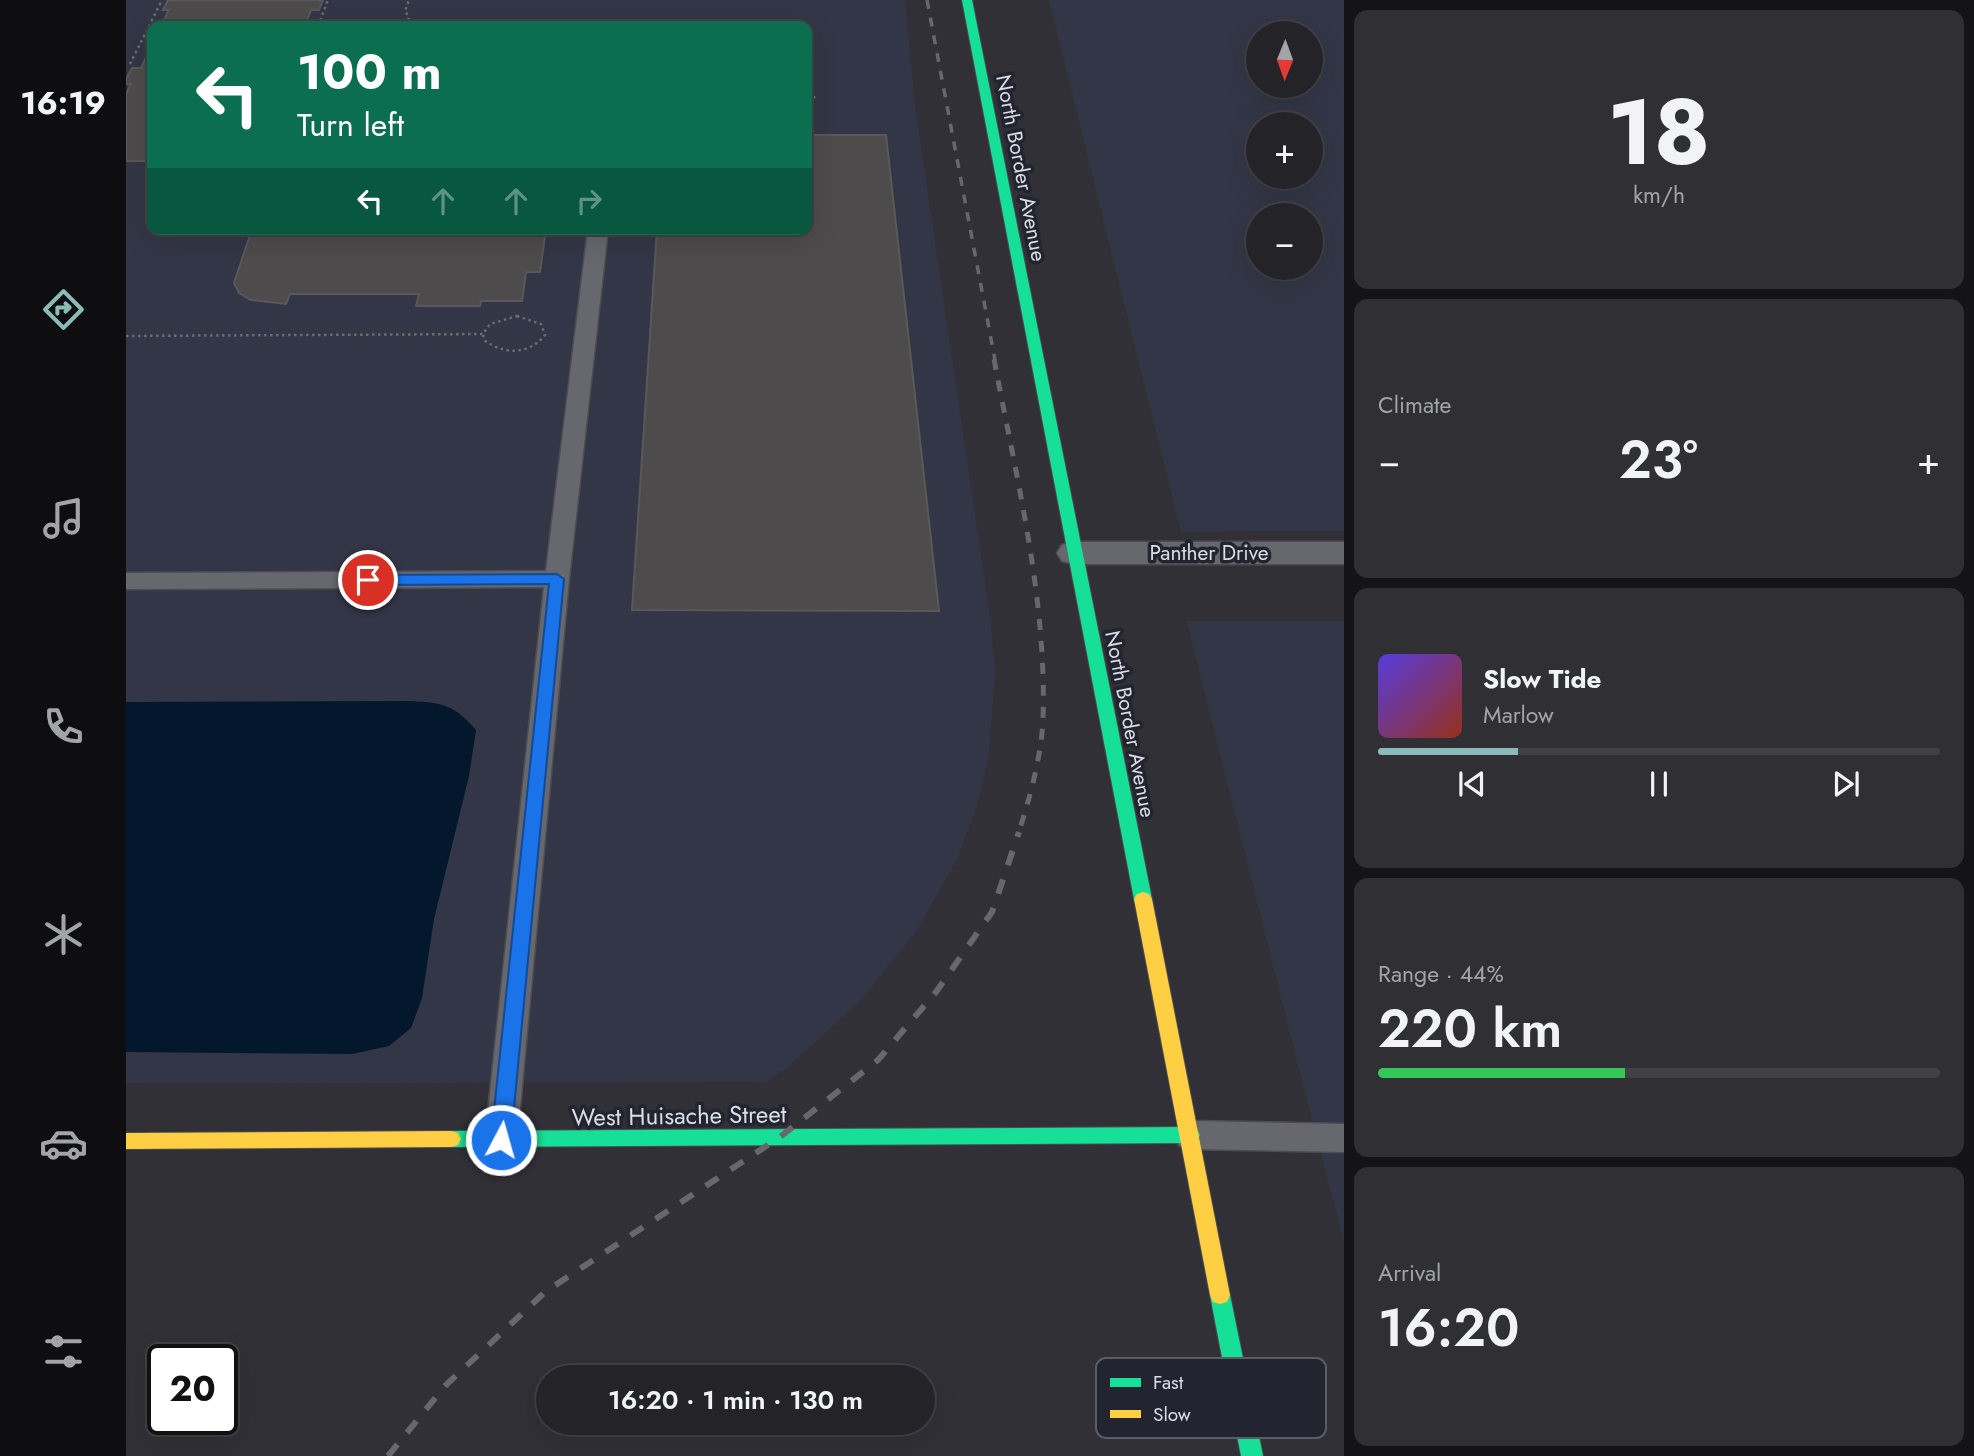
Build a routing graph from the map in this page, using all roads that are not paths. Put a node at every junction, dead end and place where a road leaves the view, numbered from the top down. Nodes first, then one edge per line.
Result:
1 (967, 0) edge
2 (597, 235) edge
3 (1074, 553) junction
4 (1344, 553) edge
5 (557, 579) junction
6 (126, 581) edge
7 (1190, 1135) junction
8 (1344, 1138) edge
9 (501, 1140) junction
10 (126, 1141) edge
11 (1233, 1358) edge
12 (1249, 1438) edge
13 (1252, 1456) edge

1 - 3 street, North Border Avenue
2 - 5 lane
3 - 4 street, Panther Drive
3 - 7 street, North Border Avenue
5 - 6 lane
5 - 9 lane
7 - 8 lane
7 - 9 street, West Huisache Street
7 - 11 street, North Border Avenue
9 - 10 street, West Huisache Street
12 - 13 street, North Border Avenue

